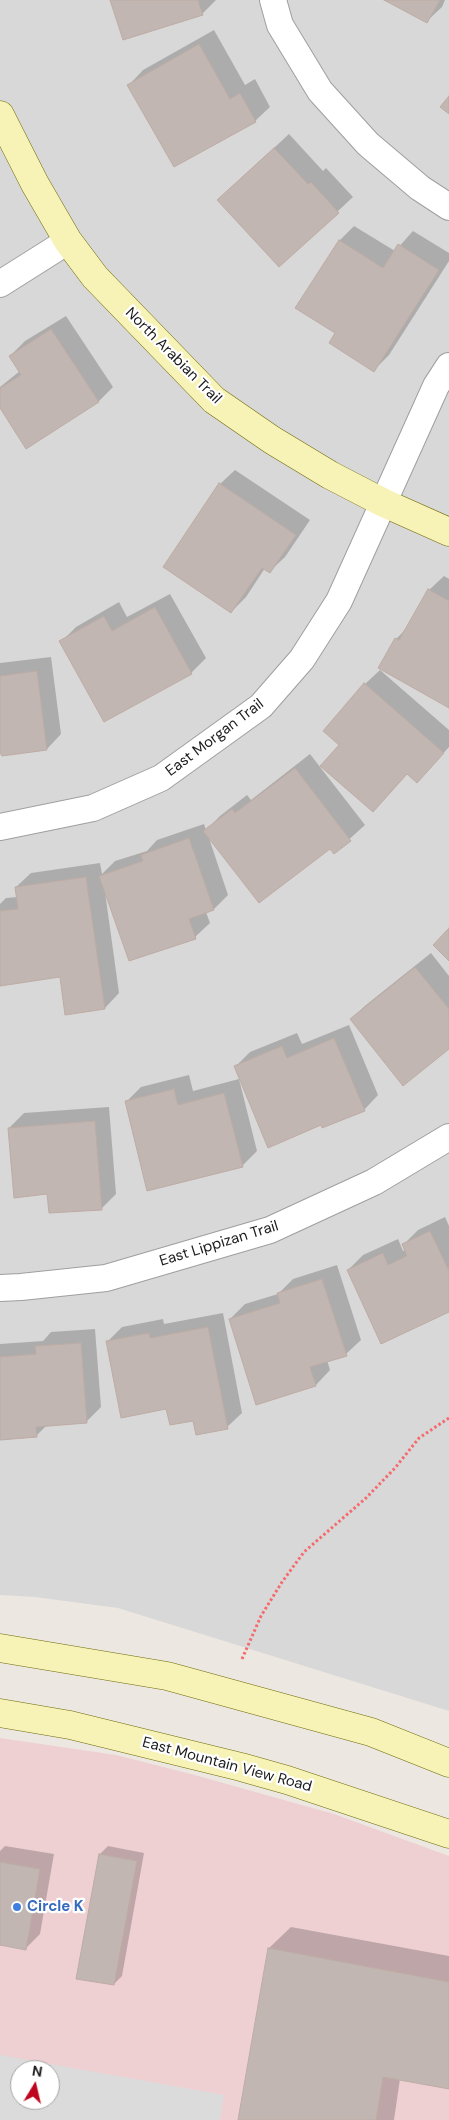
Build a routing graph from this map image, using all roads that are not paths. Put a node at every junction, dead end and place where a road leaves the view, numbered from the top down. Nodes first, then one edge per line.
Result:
1 (273, 0) edge
2 (0, 115) edge
3 (449, 208) edge
4 (68, 241) junction
5 (0, 284) edge
6 (449, 366) edge
7 (384, 503) junction
8 (449, 532) edge
9 (0, 827) edge
10 (449, 1137) edge
11 (0, 1288) edge
12 (0, 1648) edge
13 (0, 1713) edge
14 (449, 1763) edge
15 (449, 1834) edge

1 - 3 street
2 - 4 main road, North Arabian Trail
4 - 5 street
4 - 7 main road, North Arabian Trail
6 - 7 street, East Morgan Trail
7 - 8 main road, North Arabian Trail
7 - 9 street, East Morgan Trail
10 - 11 street, East Lippizan Trail
12 - 14 main road
13 - 15 main road, East Mountain View Road

